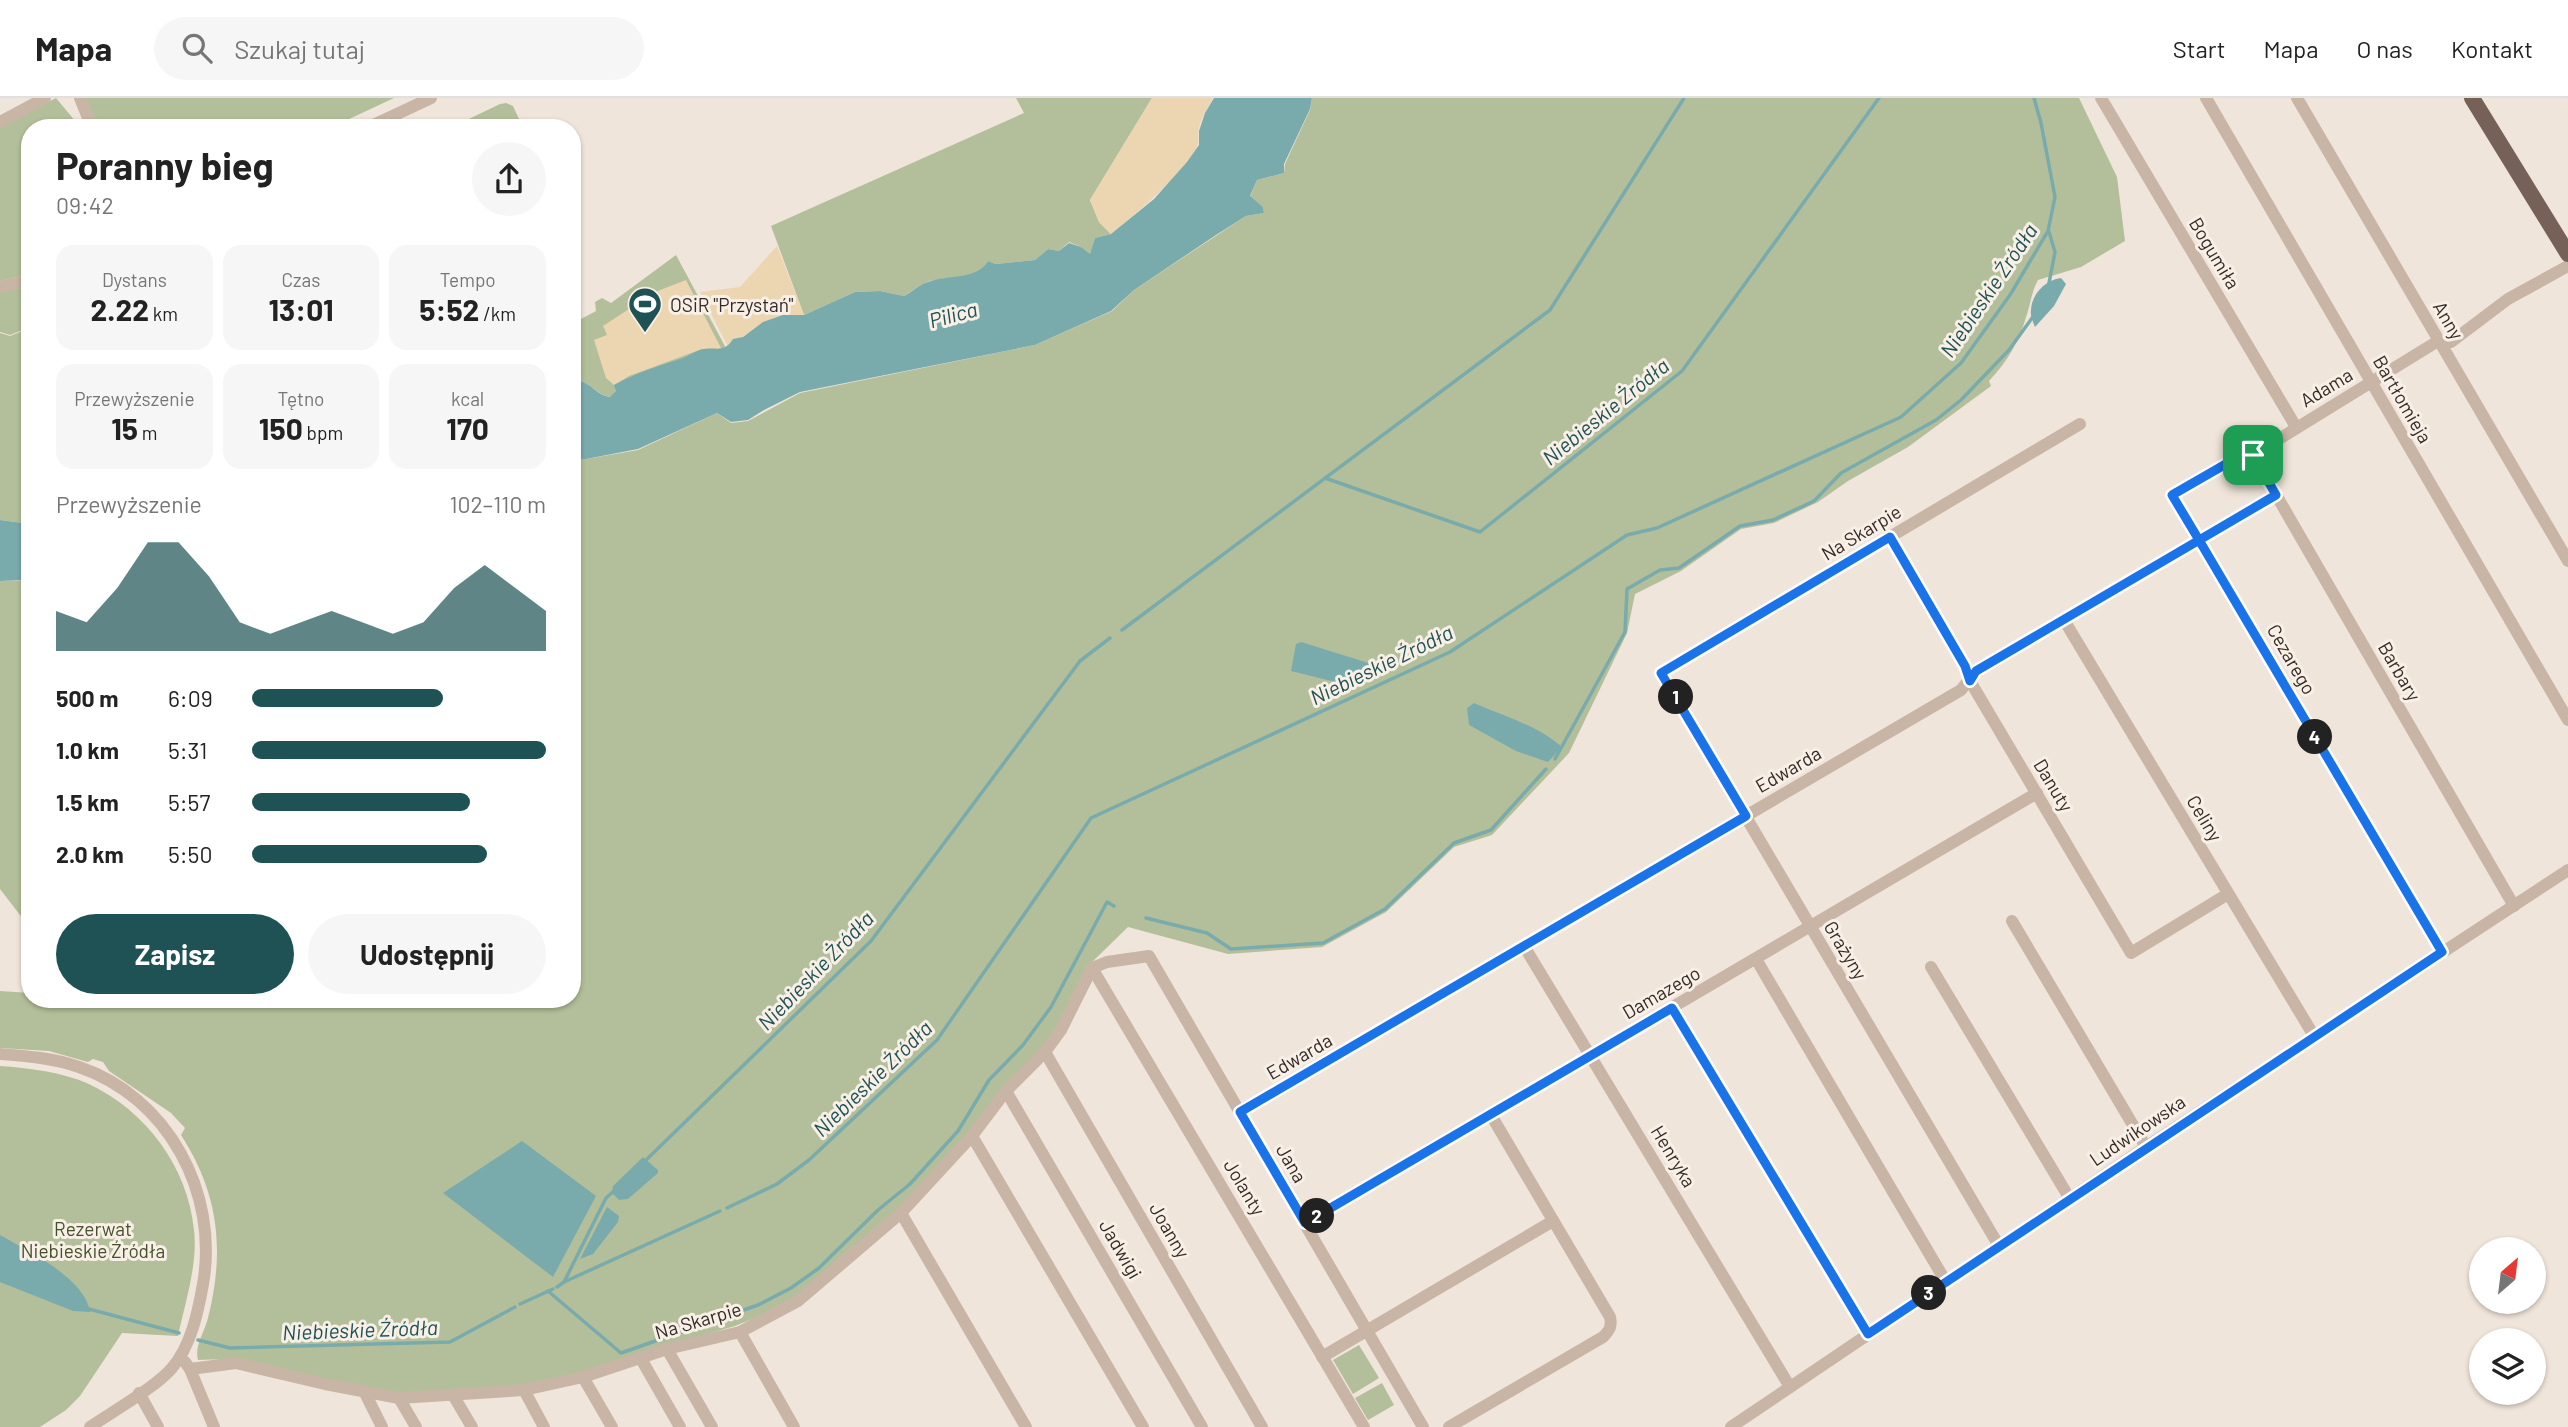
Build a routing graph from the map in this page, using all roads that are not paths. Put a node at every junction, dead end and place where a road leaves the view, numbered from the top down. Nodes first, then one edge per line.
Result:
1 (45, 98) edge
2 (80, 98) edge
3 (431, 98) edge
4 (2101, 98) edge
5 (2206, 98) edge
6 (2297, 98) edge
7 (2472, 98) edge
8 (88, 119) edge
9 (386, 119) edge
10 (0, 122) edge
11 (2568, 254) edge
12 (2568, 265) edge
13 (21, 282) edge
14 (0, 287) edge
15 (2438, 341) junction
16 (2371, 383) junction
17 (2080, 424) dead end
18 (2296, 427) junction
19 (2253, 455) junction
20 (2172, 495) joint
21 (2276, 495) junction
22 (1890, 537) junction
23 (2199, 540) junction
24 (2568, 561) edge
25 (2064, 620) junction
26 (1661, 673) joint
27 (1970, 681) junction
28 (2568, 720) edge
29 (2036, 793) junction
30 (1746, 816) junction
31 (2568, 870) edge
32 (2228, 894) junction
33 (2514, 906) junction
34 (2012, 921) dead end
35 (1810, 927) junction
36 (1524, 946) junction
37 (2442, 952) junction
38 (1756, 959) junction
39 (1931, 967) dead end
40 (1091, 968) junction
41 (1672, 1008) junction
42 (2314, 1036) junction
43 (1045, 1052) junction
44 (0, 1054) edge
45 (1591, 1055) junction
46 (1006, 1091) junction
47 (1240, 1112) junction
48 (1491, 1115) junction
49 (972, 1136) junction
50 (2146, 1147) junction
51 (2070, 1199) junction
52 (901, 1213) junction
53 (1553, 1221) junction
54 (1305, 1223) junction
55 (1999, 1246) junction
56 (1945, 1282) junction
57 (1366, 1329) junction
58 (740, 1332) junction
59 (1868, 1334) junction
60 (667, 1349) junction
61 (180, 1357) junction
62 (640, 1357) junction
63 (1322, 1357) junction
64 (190, 1369) junction
65 (583, 1377) junction
66 (1790, 1387) junction
67 (524, 1390) junction
68 (364, 1391) junction
69 (139, 1393) junction
70 (453, 1395) junction
71 (399, 1398) junction
72 (108, 1422) edge
73 (90, 1427) edge
74 (158, 1427) edge
75 (214, 1427) edge
76 (382, 1427) edge
77 (416, 1427) edge
78 (472, 1427) edge
79 (544, 1427) edge
80 (612, 1427) edge
81 (680, 1427) edge
82 (712, 1427) edge
83 (794, 1427) edge
84 (1026, 1427) edge
85 (1143, 1427) edge
86 (1202, 1427) edge
87 (1262, 1427) edge
88 (1364, 1427) edge
89 (1423, 1427) edge
90 (1449, 1427) edge
91 (1731, 1427) edge

1 - 10 street
2 - 8 street
3 - 9 street
4 - 18 street, Bogumiła
5 - 16 street, Bartłomieja
6 - 15 street, Anny
7 - 11 main road
12 - 15 street, Adama
13 - 14 street
15 - 16 street, Adama
15 - 24 street, Anny
16 - 18 street, Adama
16 - 28 street, Bartłomieja
17 - 22 street, Na Skarpie
18 - 19 street, Adama
19 - 20 street, Adama
19 - 21 street, Barbary
20 - 23 street, Cezarego
21 - 23 street, Edwarda
21 - 33 street, Barbary
22 - 26 street, Na Skarpie
22 - 27 street, Danuty
23 - 25 street, Edwarda
23 - 37 street, Cezarego
25 - 27 street, Edwarda
25 - 32 street, Celiny
26 - 30 street, Grażyny
27 - 29 street, Danuty
27 - 30 street, Edwarda
29 - 32 street, Danuty
29 - 35 street, Damazego
30 - 35 street, Grażyny
30 - 36 street, Edwarda
31 - 33 street, Ludwikowska
32 - 42 street, Celiny
33 - 37 street, Ludwikowska
34 - 50 street
35 - 38 street, Damazego
35 - 55 street, Grażyny
36 - 45 street, Henryka
36 - 47 street, Edwarda
37 - 42 street, Ludwikowska
38 - 41 street, Damazego
38 - 56 street
39 - 51 street
40 - 43 street, Na Skarpie
40 - 47 street, Jana
40 - 63 street, Jolanty
41 - 45 street, Damazego
41 - 59 street
42 - 50 street, Ludwikowska
43 - 46 street, Na Skarpie
43 - 87 street, Joanny
44 - 61 street
45 - 48 street, Damazego
45 - 66 street, Henryka
46 - 49 street, Na Skarpie
46 - 86 street, Jadwigi
47 - 54 street, Jana
48 - 53 street
48 - 54 street, Damazego
49 - 52 street, Na Skarpie
49 - 85 street
50 - 51 street, Ludwikowska
51 - 55 street, Ludwikowska
52 - 58 street, Na Skarpie
52 - 84 street
53 - 57 street
53 - 90 street
54 - 57 street, Jana
55 - 56 street, Ludwikowska
56 - 59 street, Ludwikowska
57 - 63 street
57 - 89 street, Jana
58 - 60 street, Na Skarpie
58 - 83 street
59 - 66 street, Ludwikowska
60 - 62 street, Na Skarpie
60 - 82 street
61 - 64 street
61 - 69 street
62 - 65 street, Na Skarpie
62 - 81 street
63 - 88 street, Jolanty
64 - 68 street, Na Skarpie
64 - 75 street
65 - 67 street, Na Skarpie
65 - 80 street
66 - 91 street, Ludwikowska
67 - 70 street, Na Skarpie
67 - 79 street
68 - 71 street, Na Skarpie
68 - 76 street
69 - 72 street
69 - 74 street
70 - 71 street, Na Skarpie
70 - 78 street
71 - 77 street
72 - 73 street

